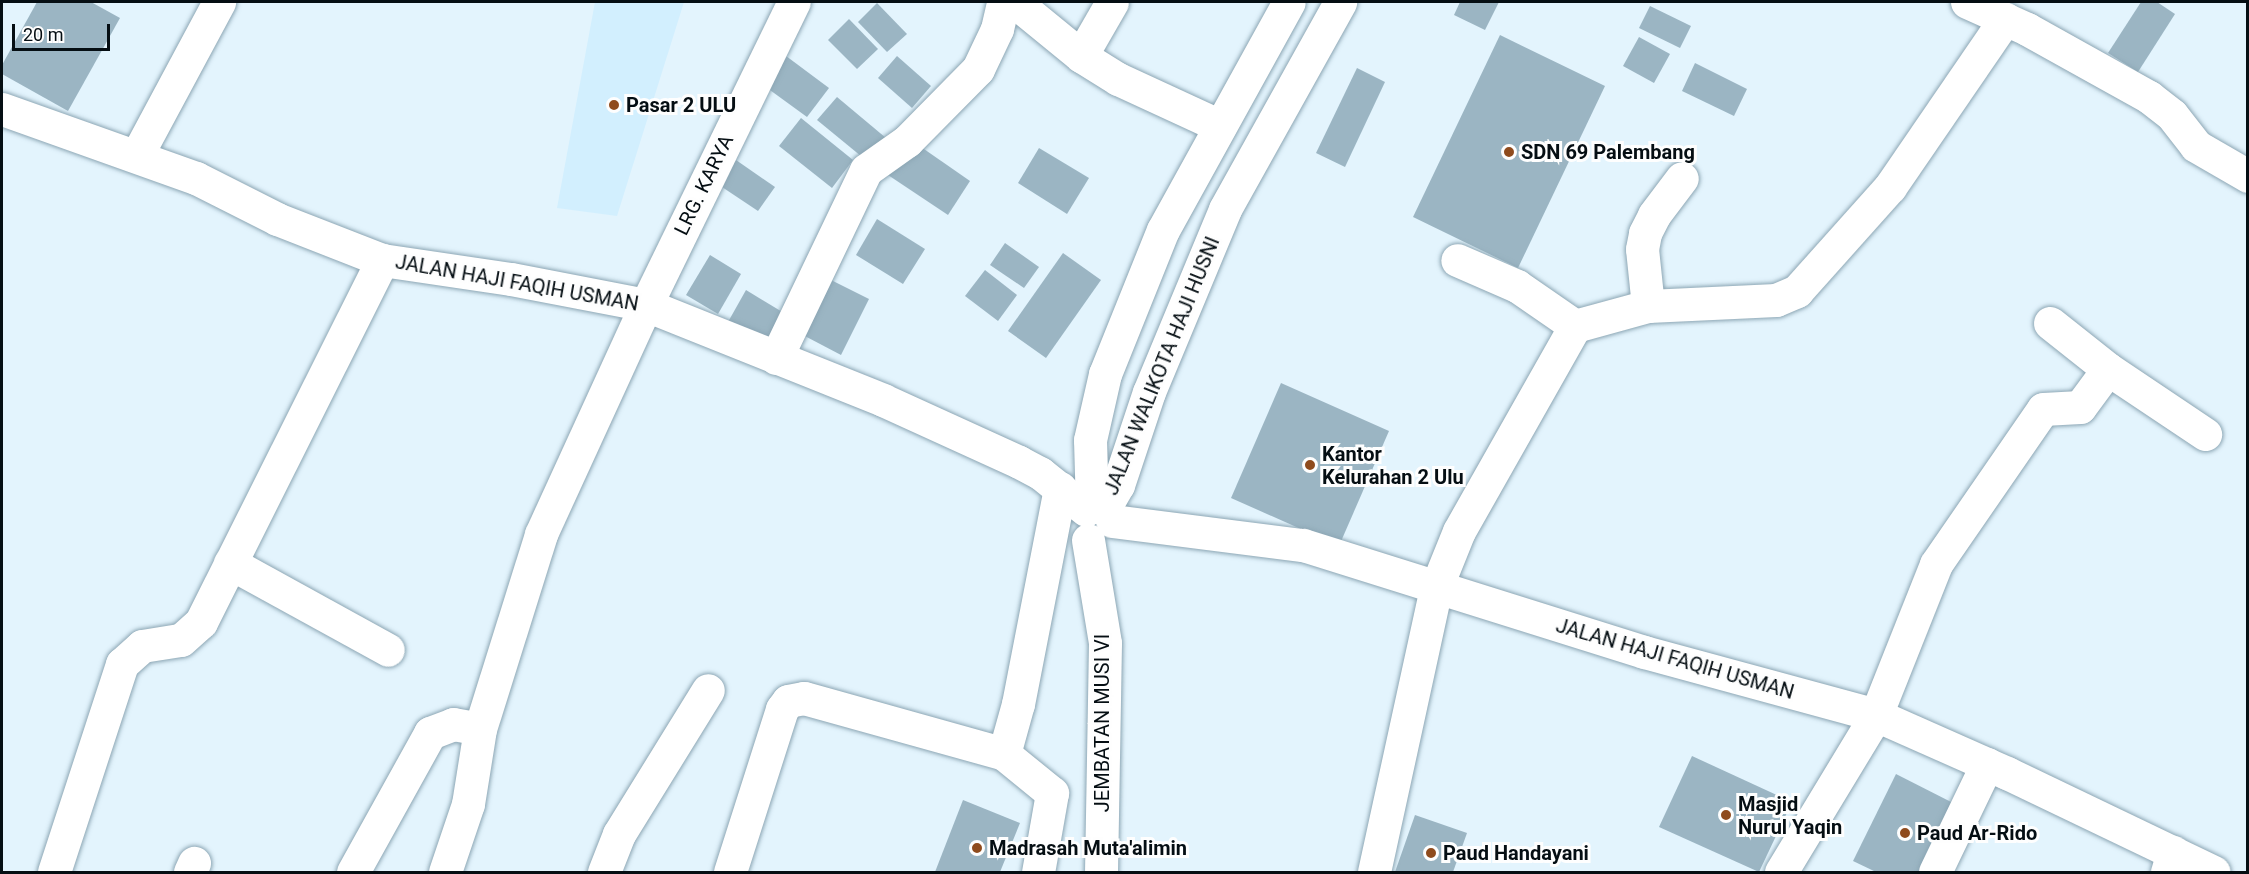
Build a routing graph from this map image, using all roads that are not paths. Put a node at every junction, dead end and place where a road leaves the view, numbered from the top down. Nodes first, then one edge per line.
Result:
1 (219, 2) edge
2 (794, 2) edge
3 (1003, 2) edge
4 (1015, 2) edge
5 (1112, 2) edge
6 (1289, 2) edge
7 (1340, 2) edge
8 (1967, 2) edge
9 (2005, 19) junction
10 (1080, 56) junction
11 (2, 108) edge
12 (1220, 126) junction
13 (137, 155) junction
14 (2247, 176) edge
15 (1682, 178) dead end
16 (382, 260) junction
17 (1457, 260) dead end
18 (646, 305) junction
19 (1648, 306) junction
20 (2050, 323) dead end
21 (1575, 326) junction
22 (776, 358) junction
23 (2108, 369) junction
24 (2205, 434) dead end
25 (1060, 488) junction
26 (1097, 517) junction
27 (230, 563) junction
28 (1436, 588) junction
29 (388, 650) dead end
30 (708, 690) dead end
31 (1875, 715) junction
32 (480, 729) junction
33 (1004, 754) junction
34 (1987, 764) junction
35 (2170, 862) edge
36 (54, 873) edge
37 (354, 873) edge
38 (445, 873) edge
39 (604, 873) edge
40 (730, 873) edge
41 (1038, 873) edge
42 (1101, 873) edge
43 (1374, 873) edge
44 (1781, 873) edge
45 (1935, 873) edge
46 (2214, 873) edge

1 - 13 street
2 - 18 street, LRG. KARYA
3 - 22 street
4 - 10 street
5 - 10 street
6 - 12 street, JALAN WALIKOTA HAJI HUSNI
7 - 26 street, JALAN WALIKOTA HAJI HUSNI
8 - 9 street
9 - 14 street
9 - 19 street
10 - 12 street
11 - 13 street, JALAN HAJI FAQIH USMAN
12 - 26 street, JALAN WALIKOTA HAJI HUSNI
13 - 16 street, JALAN HAJI FAQIH USMAN
15 - 19 street
16 - 18 street, JALAN HAJI FAQIH USMAN
16 - 27 street
17 - 21 street
18 - 22 street, JALAN HAJI FAQIH USMAN
18 - 32 street, LRG. KARYA
19 - 21 street
20 - 23 street
21 - 28 street
22 - 25 street, JALAN HAJI FAQIH USMAN
23 - 24 street
23 - 31 street
25 - 26 street, JALAN HAJI FAQIH USMAN
25 - 33 street
26 - 28 street, JALAN HAJI FAQIH USMAN
26 - 42 street, JEMBATAN MUSI VI
27 - 29 street
27 - 36 street
28 - 31 street, JALAN HAJI FAQIH USMAN
28 - 43 street
30 - 39 street
31 - 34 street, JALAN HAJI FAQIH USMAN
31 - 44 street
32 - 37 street
32 - 38 street, LRG. KARYA
33 - 40 street
33 - 41 street
34 - 35 street, JALAN HAJI FAQIH USMAN
34 - 45 street
35 - 46 street, JALAN HAJI FAQIH USMAN

